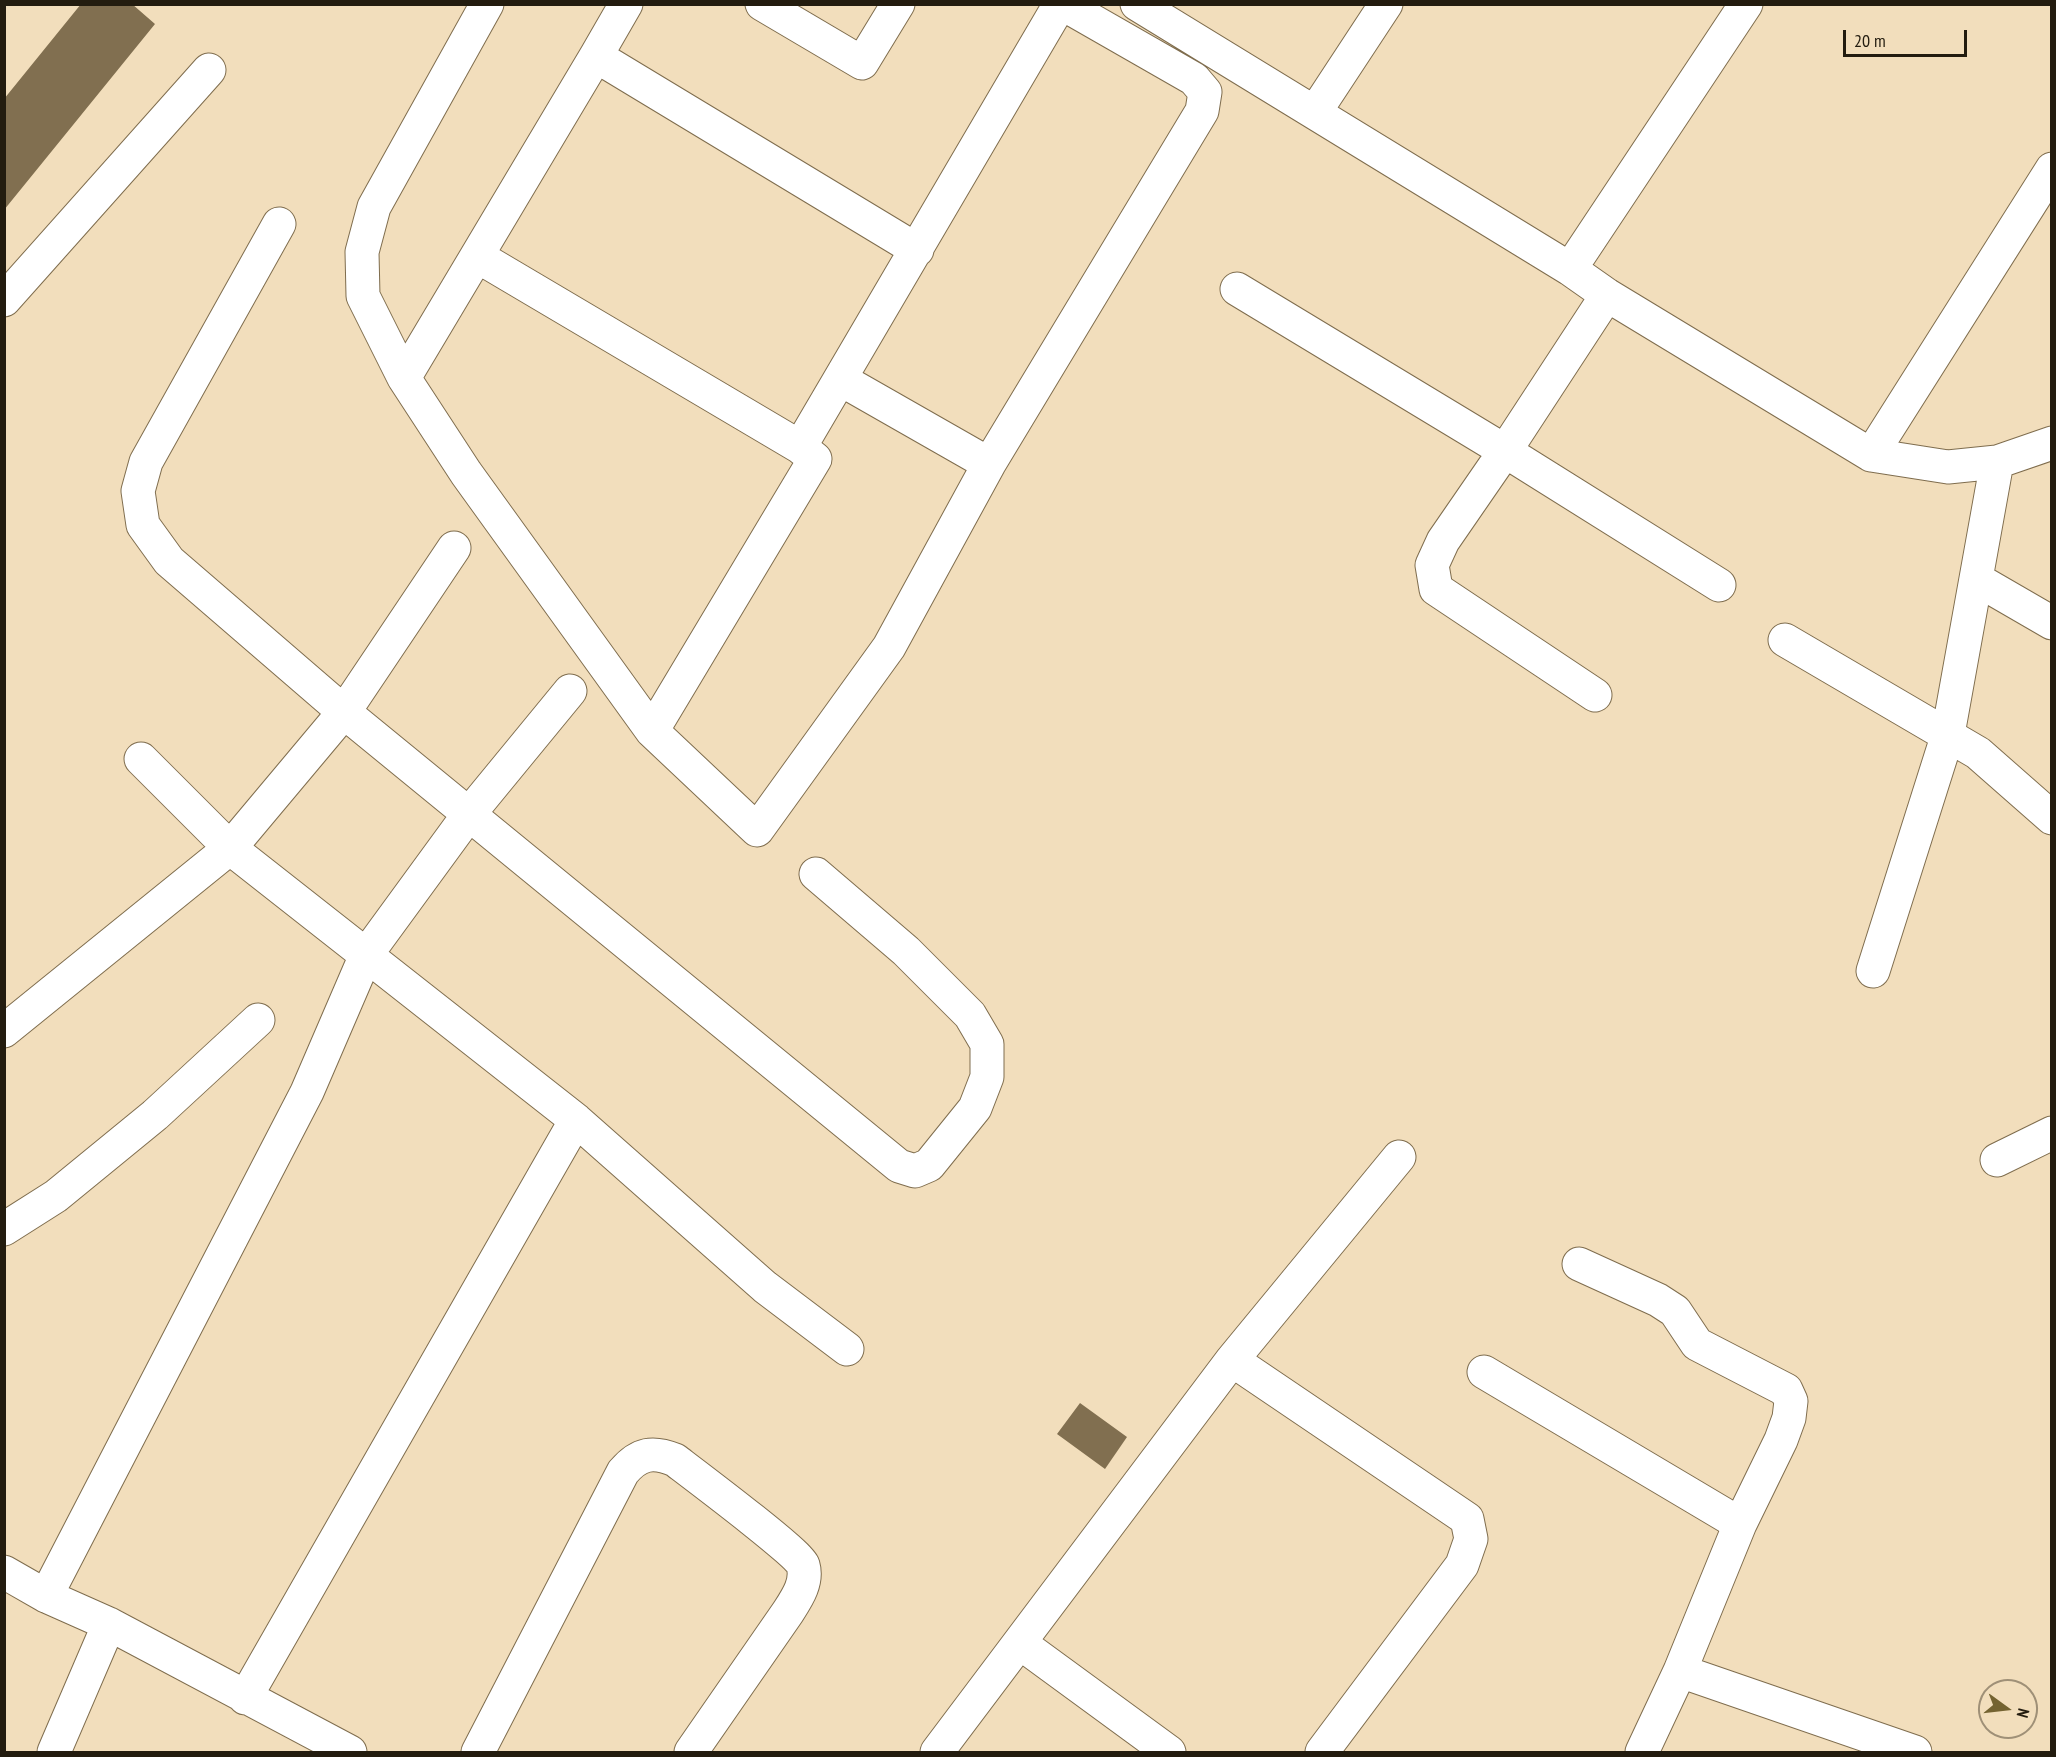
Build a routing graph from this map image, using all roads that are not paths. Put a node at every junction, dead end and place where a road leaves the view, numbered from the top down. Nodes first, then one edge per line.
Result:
1 (487, 4) edge
2 (626, 4) edge
3 (762, 4) edge
4 (898, 4) edge
5 (1061, 4) edge
6 (1137, 4) edge
7 (1386, 4) edge
8 (1746, 4) edge
9 (596, 56) junction
10 (209, 70) dead end
11 (1314, 112) junction
12 (2052, 169) edge
13 (279, 224) dead end
14 (917, 250) junction
15 (477, 256) junction
16 (1570, 268) junction
17 (1237, 289) dead end
18 (1607, 295) junction
19 (4, 300) edge
20 (404, 378) junction
21 (840, 379) junction
22 (2052, 443) edge
23 (800, 447) junction
24 (1505, 451) junction
25 (1871, 455) junction
26 (1997, 462) junction
27 (989, 464) junction
28 (454, 548) dead end
29 (1976, 579) junction
30 (1719, 585) dead end
31 (2052, 623) edge
32 (1785, 640) dead end
33 (570, 691) dead end
34 (1594, 695) dead end
35 (344, 712) junction
36 (652, 731) junction
37 (1948, 734) junction
38 (141, 759) dead end
39 (469, 814) junction
40 (2052, 818) edge
41 (230, 848) junction
42 (816, 874) dead end
43 (366, 955) junction
44 (1873, 971) dead end
45 (258, 1020) dead end
46 (4, 1031) edge
47 (576, 1120) junction
48 (2052, 1133) edge
49 (1399, 1157) dead end
50 (1997, 1160) dead end
51 (4, 1229) edge
52 (1579, 1264) dead end
53 (848, 1349) dead end
54 (1232, 1360) junction
55 (1484, 1372) dead end
56 (1740, 1524) junction
57 (4, 1572) edge
58 (46, 1596) junction
59 (109, 1623) junction
60 (1020, 1642) junction
61 (1680, 1671) junction
62 (245, 1698) junction
63 (54, 1752) edge
64 (350, 1752) edge
65 (478, 1752) edge
66 (691, 1752) edge
67 (937, 1752) edge
68 (1169, 1752) edge
69 (1322, 1752) edge
70 (1642, 1752) edge
71 (1915, 1752) edge

1 - 20 street
2 - 9 street
3 - 4 street
5 - 14 street
5 - 27 street
6 - 11 street
7 - 11 street
8 - 16 street
9 - 14 street
9 - 15 street
10 - 19 street
11 - 16 street
12 - 25 street
13 - 35 street
14 - 21 street
15 - 20 street
15 - 23 street
16 - 18 street
17 - 24 street
18 - 24 street
18 - 25 street
20 - 36 street
21 - 23 street
21 - 27 street
22 - 26 street
23 - 36 street
24 - 30 street
24 - 34 street
25 - 26 street
26 - 29 street
27 - 36 street
28 - 35 street
29 - 31 street
29 - 37 street
32 - 37 street
33 - 39 street
35 - 39 street
35 - 41 street
37 - 40 street
37 - 44 street
38 - 41 street
39 - 42 street
39 - 43 street
41 - 43 street
41 - 46 street
43 - 47 street
43 - 58 street
45 - 51 street
47 - 53 street
47 - 62 street
48 - 50 street
49 - 54 street
52 - 56 street
54 - 60 street
54 - 69 street
55 - 56 street
56 - 61 street
57 - 58 street
58 - 59 street
59 - 62 street
59 - 63 street
60 - 67 street
60 - 68 street
61 - 70 street
61 - 71 street
62 - 64 street
65 - 66 street

